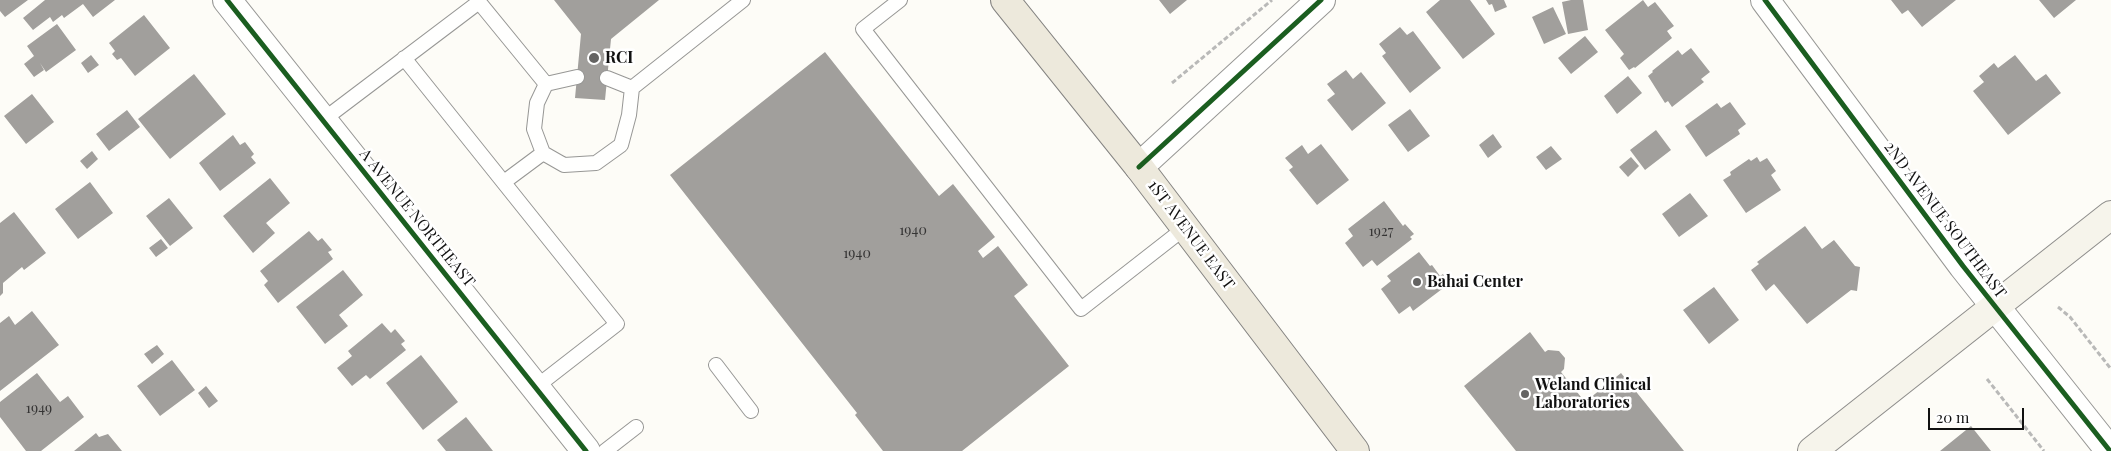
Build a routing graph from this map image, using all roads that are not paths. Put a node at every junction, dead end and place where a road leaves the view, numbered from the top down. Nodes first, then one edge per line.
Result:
1 (228, 0) edge
2 (743, 0) edge
3 (900, 0) edge
4 (1005, 0) edge
5 (1321, 0) edge
6 (1765, 0) edge
7 (404, 58) junction
8 (577, 77) dead end
9 (607, 78) dead end
10 (546, 84) junction
11 (632, 88) junction
12 (323, 120) junction
13 (543, 153) junction
14 (1139, 167) junction
15 (504, 182) junction
16 (2111, 215) edge
17 (1186, 227) junction
18 (1994, 306) junction
19 (716, 365) dead end
20 (536, 387) junction
21 (751, 412) dead end
22 (636, 427) dead end
23 (586, 451) edge
24 (605, 451) edge
25 (1355, 451) edge
26 (1812, 451) edge
27 (2110, 451) edge

1 - 12 street, A AVENUE NORTHEAST
2 - 11 lane
3 - 17 lane
4 - 14 main road, 1ST AVENUE EAST
5 - 14 street
6 - 18 street, 2ND AVENUE SOUTHEAST
7 - 10 lane
7 - 12 lane
7 - 15 lane
8 - 10 lane
9 - 11 lane
10 - 13 lane
11 - 13 lane
12 - 20 street, A AVENUE NORTHEAST
13 - 15 lane
14 - 17 main road, 1ST AVENUE EAST
15 - 20 lane
16 - 18 main road
17 - 25 main road, 1ST AVENUE EAST
18 - 26 main road
18 - 27 street, 2ND AVENUE SOUTHEAST
19 - 21 lane
20 - 23 street, A AVENUE NORTHEAST
22 - 24 lane

